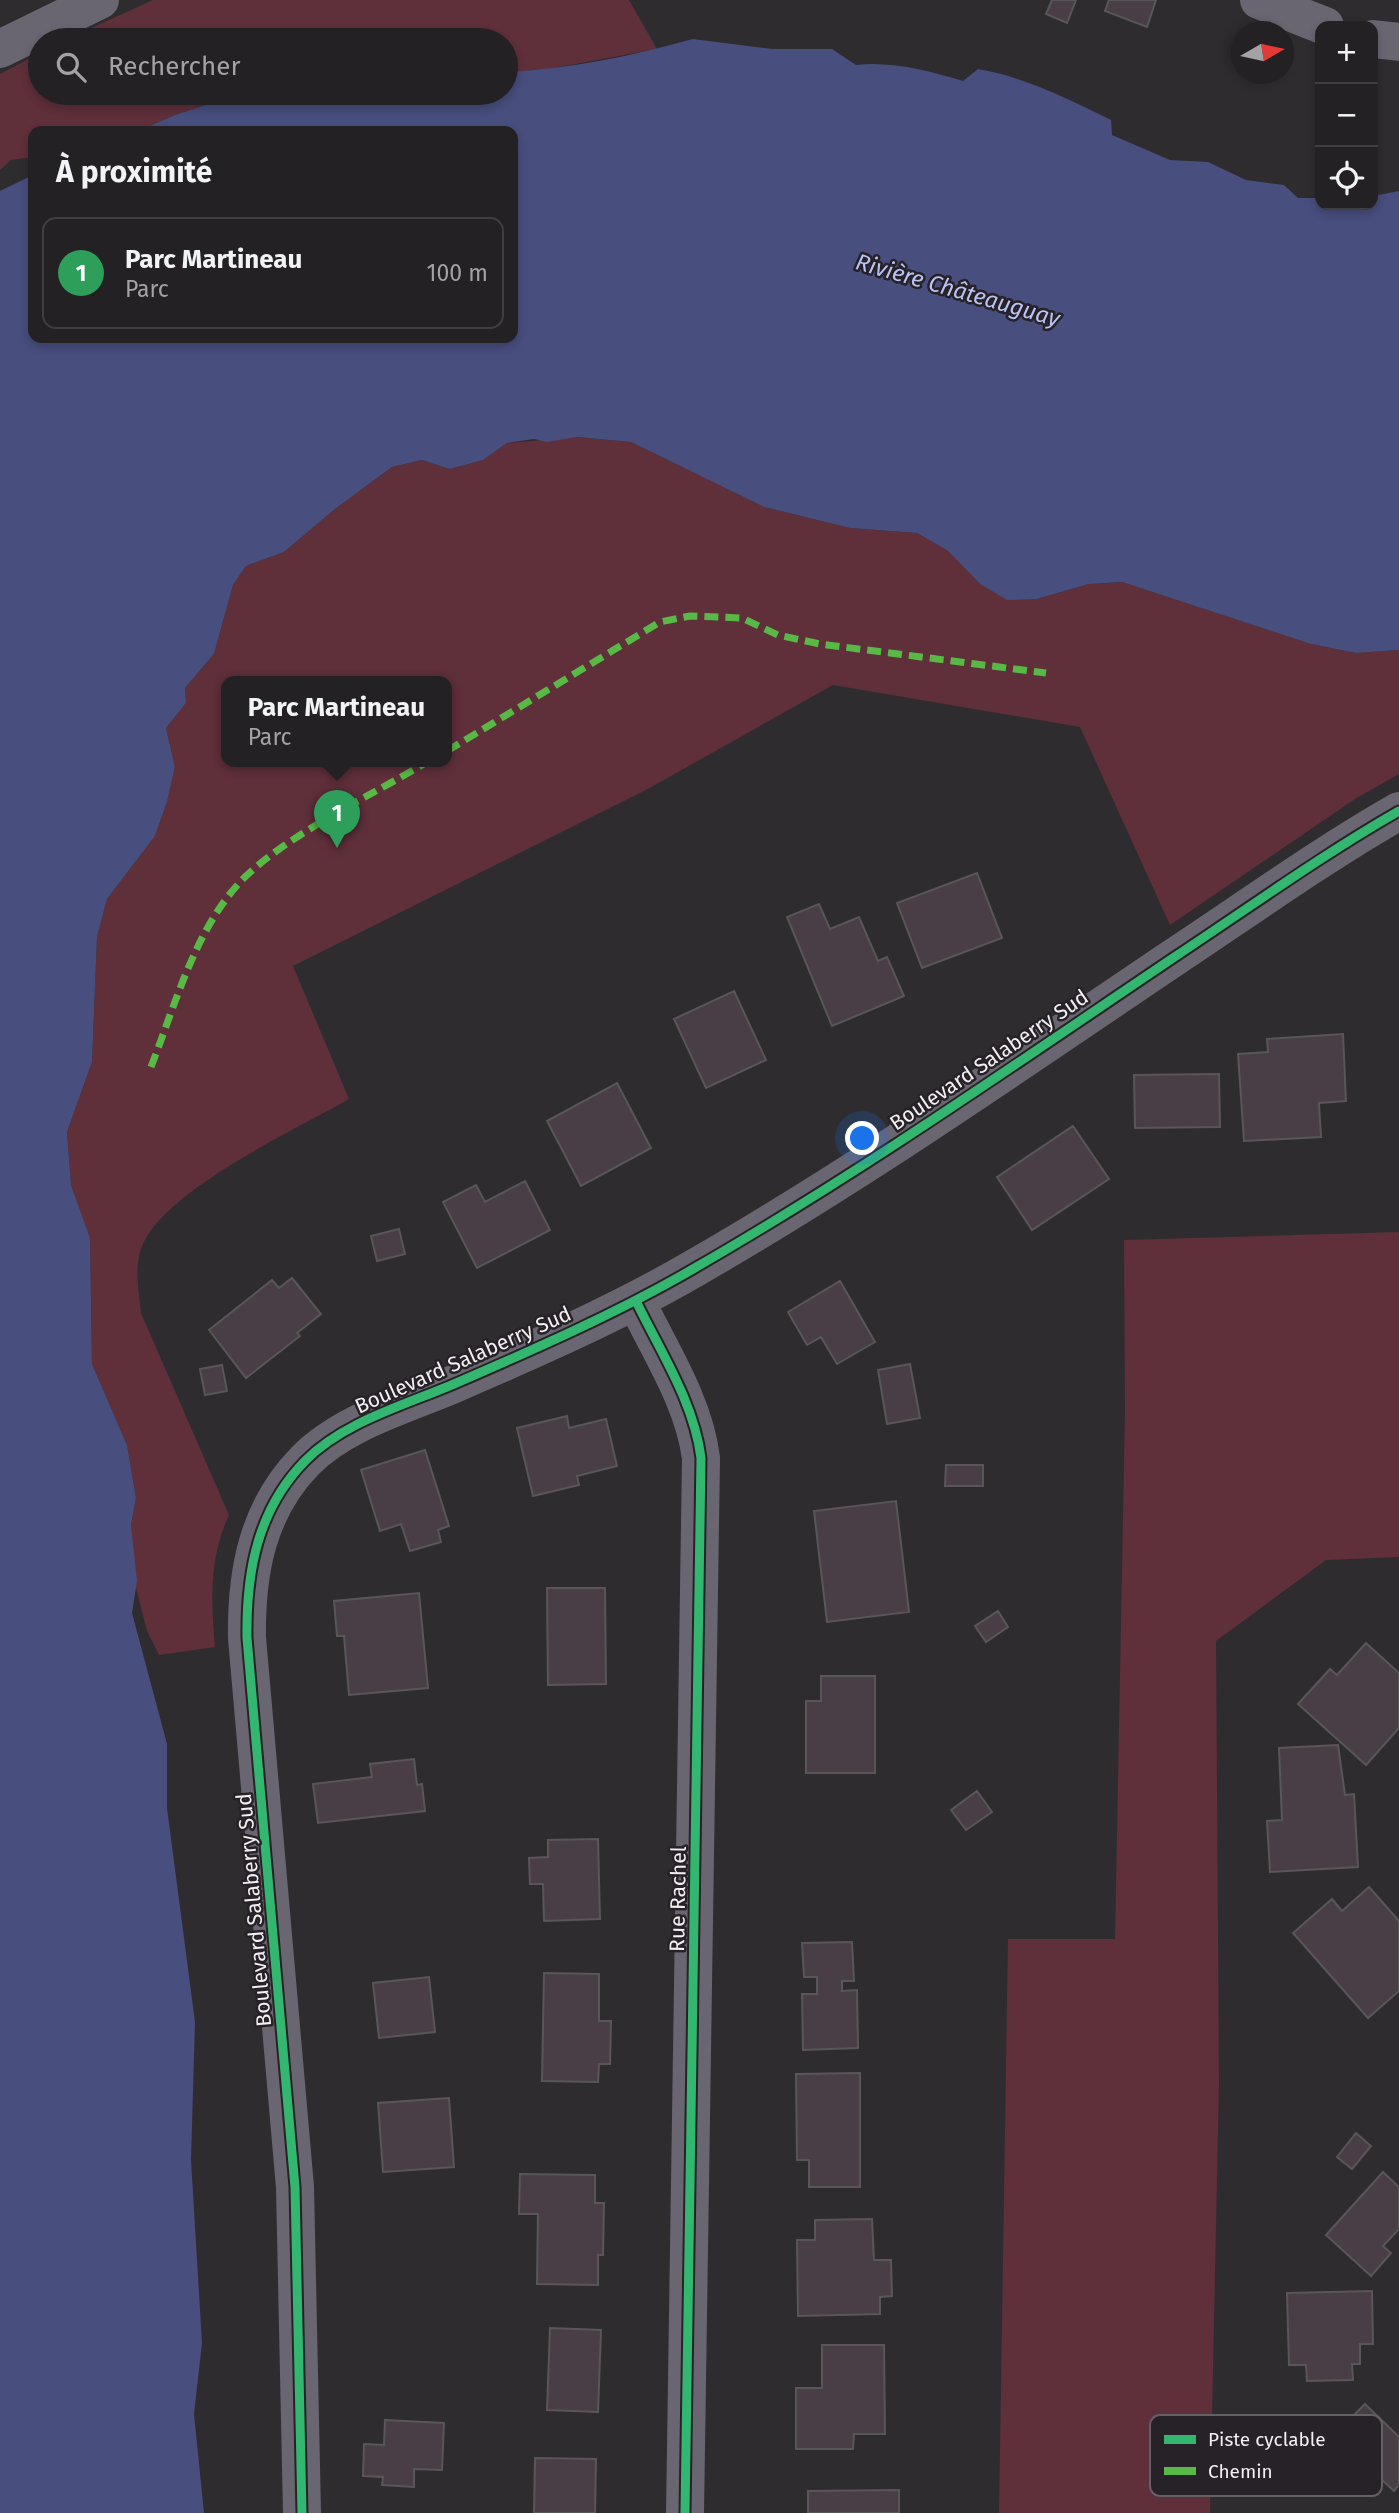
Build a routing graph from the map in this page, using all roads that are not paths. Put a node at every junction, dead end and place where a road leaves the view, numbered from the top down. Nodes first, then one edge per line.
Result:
1 (100, 0) edge
2 (1259, 0) edge
3 (1315, 22) edge
4 (43, 28) edge
5 (28, 35) edge
6 (1378, 40) edge
7 (1399, 42) edge
8 (0, 49) edge
9 (1399, 811) edge
10 (636, 1301) junction
11 (302, 2513) edge
12 (685, 2513) edge

1 - 4 street
2 - 3 street
5 - 8 street
6 - 7 street
9 - 10 street, Boulevard Salaberry Sud
10 - 11 street, Boulevard Salaberry Sud
10 - 12 street, Rue Rachel

